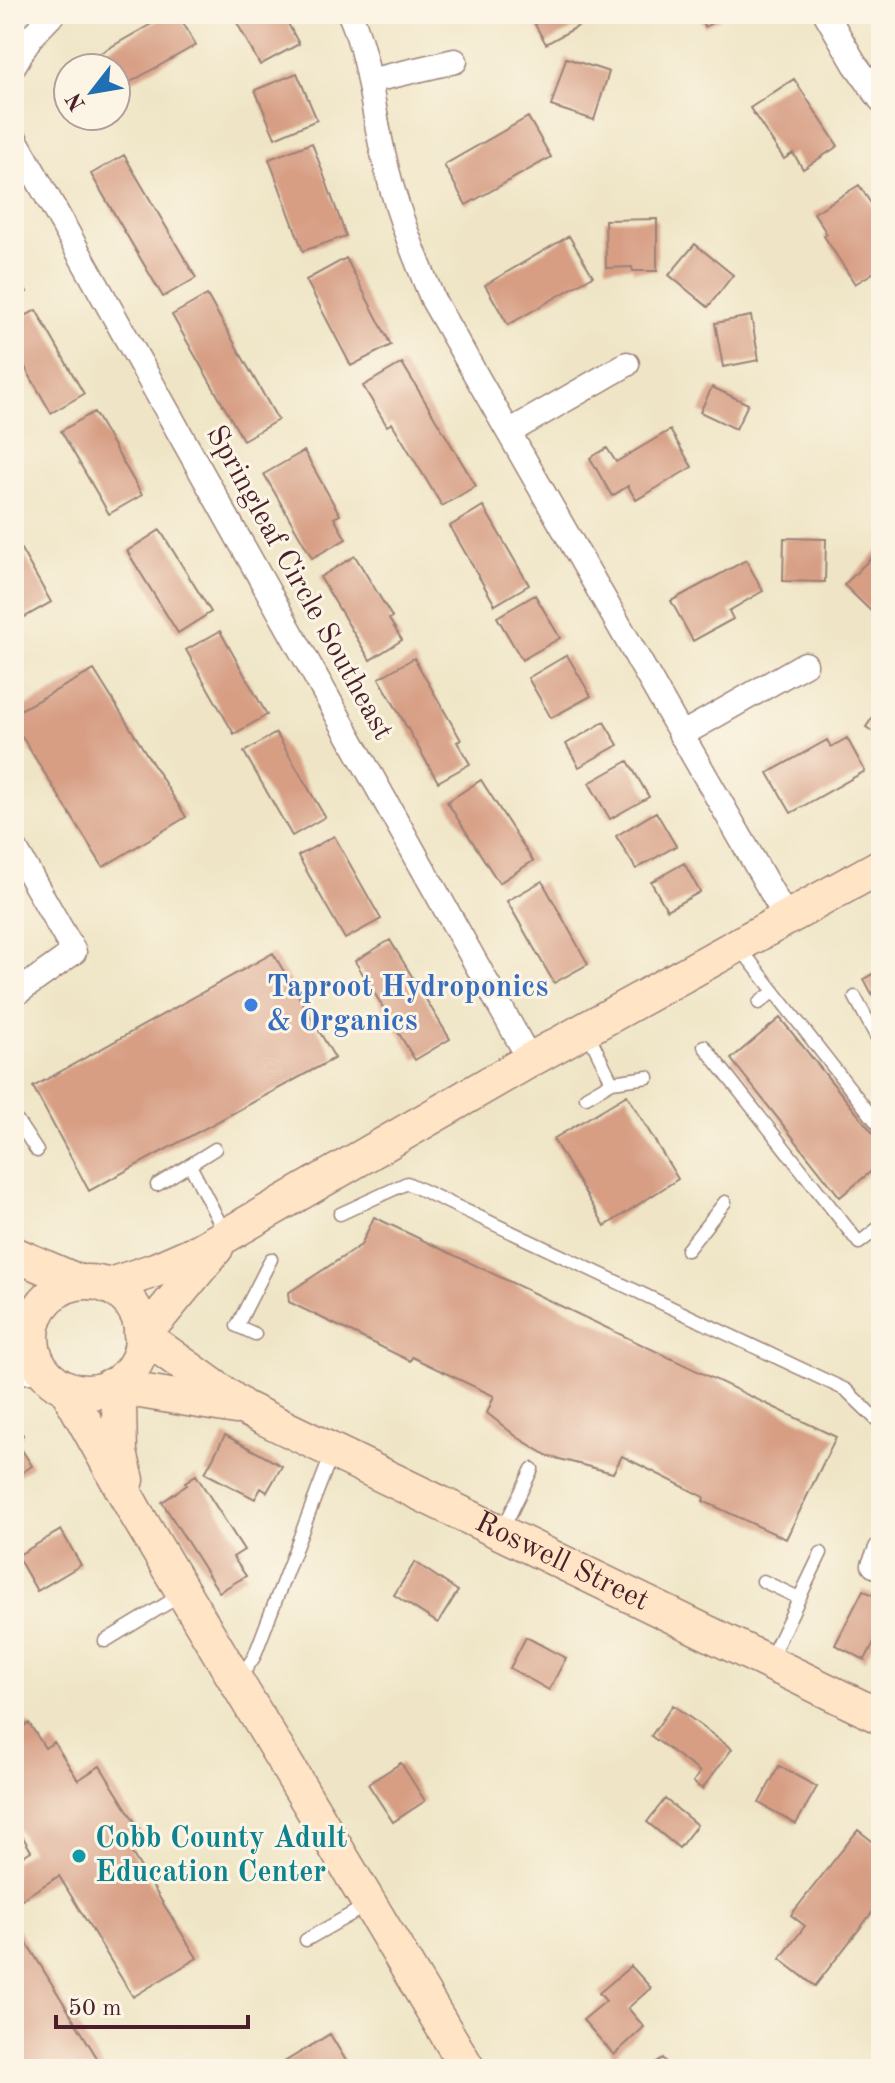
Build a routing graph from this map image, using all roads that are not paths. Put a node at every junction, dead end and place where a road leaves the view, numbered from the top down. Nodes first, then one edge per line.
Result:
1 (53, 14) edge
2 (350, 14) edge
3 (826, 14) edge
4 (455, 61) dead end
5 (14, 65) edge
6 (369, 81) junction
7 (881, 100) edge
8 (14, 137) edge
9 (627, 364) dead end
10 (509, 432) junction
11 (805, 664) dead end
12 (681, 735) junction
13 (14, 847) edge
14 (881, 866) edge
15 (787, 919) junction
16 (738, 945) junction
17 (774, 991) junction
18 (14, 995) edge
19 (855, 997) dead end
20 (759, 1003) dead end
21 (586, 1031) junction
22 (881, 1045) edge
23 (704, 1046) dead end
24 (530, 1060) junction
25 (648, 1077) dead end
26 (612, 1082) junction
27 (586, 1097) dead end
28 (15, 1120) edge
29 (881, 1128) edge
30 (215, 1149) dead end
31 (37, 1151) dead end
32 (190, 1165) junction
33 (157, 1185) dead end
34 (725, 1202) dead end
35 (340, 1214) dead end
36 (881, 1226) edge
37 (227, 1235) junction
38 (687, 1250) dead end
39 (14, 1254) edge
40 (271, 1259) dead end
41 (93, 1284) junction
42 (23, 1328) edge
43 (141, 1332) junction
44 (255, 1334) dead end
45 (41, 1377) edge
46 (109, 1387) junction
47 (244, 1408) junction
48 (881, 1424) edge
49 (333, 1451) junction
50 (532, 1469) dead end
51 (137, 1515) junction
52 (502, 1531) junction
53 (881, 1549) edge
54 (821, 1553) dead end
55 (881, 1568) edge
56 (763, 1581) dead end
57 (184, 1593) junction
58 (799, 1598) junction
59 (105, 1641) dead end
60 (768, 1662) junction
61 (237, 1682) junction
62 (881, 1717) edge
63 (369, 1903) junction
64 (306, 1940) dead end
65 (468, 2069) edge

1 - 5 street
2 - 6 street
3 - 7 street
4 - 6 street
6 - 10 street
8 - 24 street, Springleaf Circle Southeast
9 - 10 street
10 - 12 street
11 - 12 street
12 - 15 street
13 - 18 street
14 - 15 street
15 - 16 street
16 - 17 lane
16 - 21 street
17 - 20 lane
17 - 29 lane
19 - 22 lane
21 - 24 street
21 - 26 lane
23 - 36 lane
24 - 37 street
25 - 26 lane
26 - 27 lane
28 - 31 lane
30 - 32 lane
32 - 33 lane
32 - 37 lane
34 - 38 lane
35 - 48 lane
37 - 41 street
37 - 43 street
39 - 41 street
40 - 44 lane
41 - 42 street
41 - 43 street
42 - 45 street
43 - 46 street
43 - 47 street, Roswell Street
45 - 46 street
45 - 51 street
46 - 47 street, Roswell Street
46 - 51 street
47 - 49 street, Roswell Street
49 - 52 street, Roswell Street
49 - 61 lane
50 - 52 lane
51 - 57 street
52 - 60 street, Roswell Street
53 - 55 street
54 - 58 lane
56 - 58 lane
57 - 59 lane
57 - 61 street
58 - 60 lane
60 - 62 street, Roswell Street
61 - 63 street
63 - 64 lane
63 - 65 street

